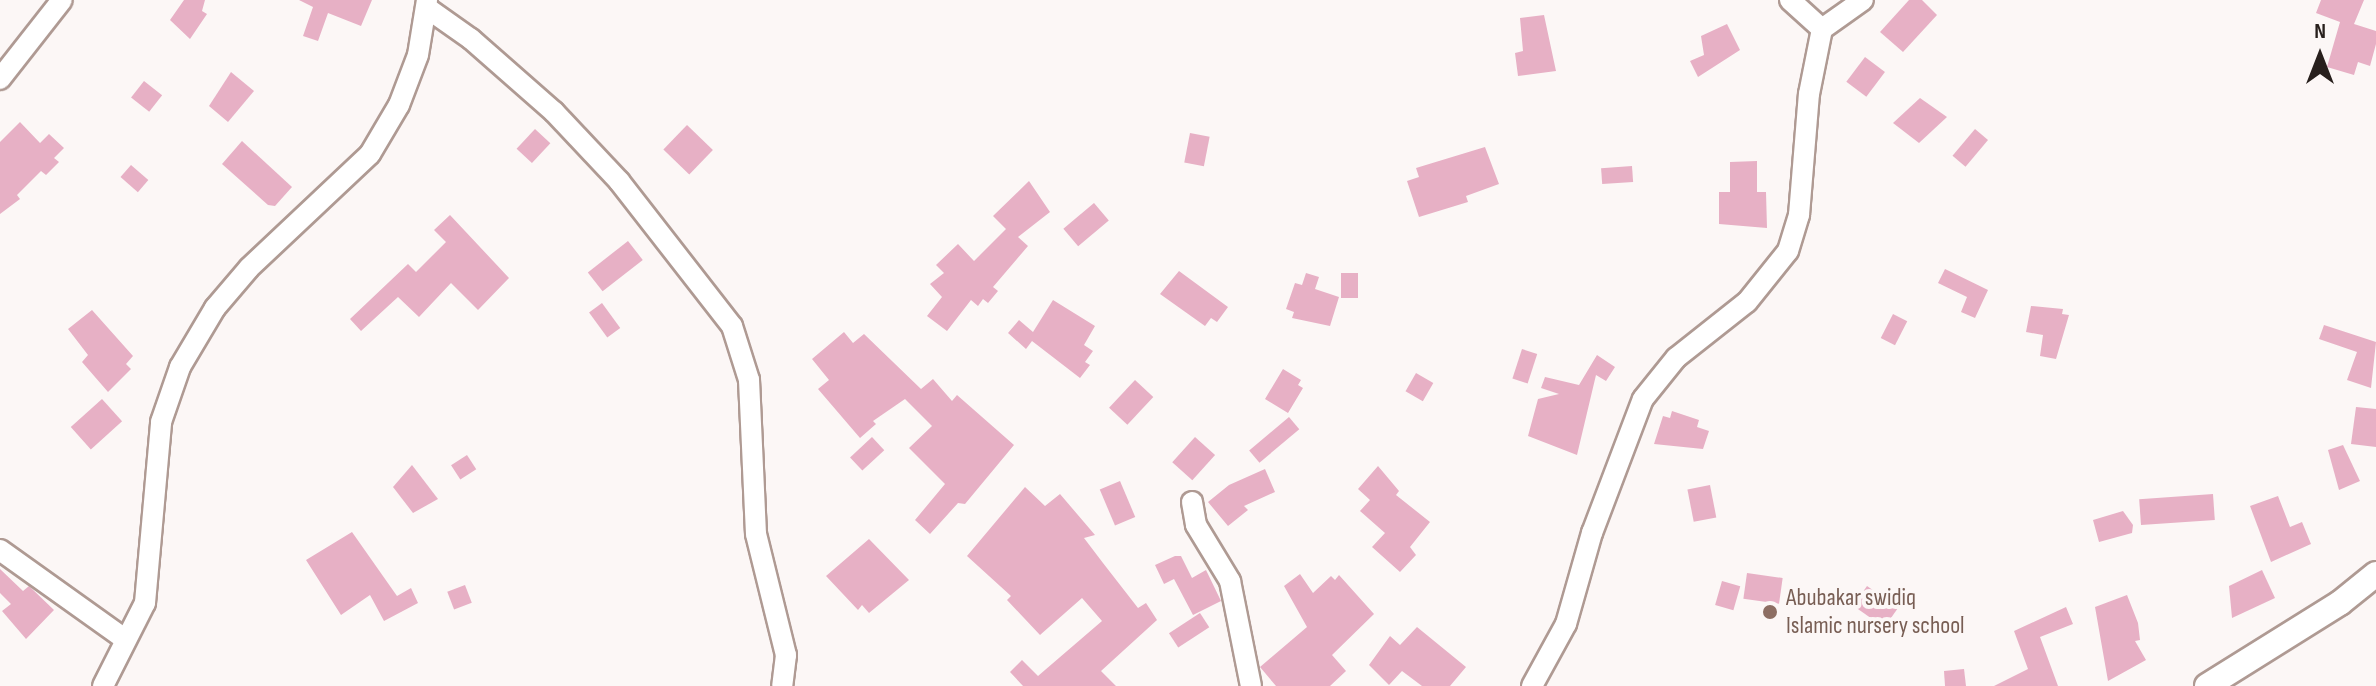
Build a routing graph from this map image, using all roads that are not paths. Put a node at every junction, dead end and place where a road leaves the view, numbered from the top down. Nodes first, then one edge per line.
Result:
1 (62, 0) edge
2 (1790, 0) edge
3 (1863, 0) edge
4 (427, 4) edge
5 (1822, 29) junction
6 (0, 79) edge
7 (1192, 502) dead end
8 (0, 550) edge
9 (2376, 574) edge
10 (125, 639) junction
11 (103, 686) edge
12 (782, 686) edge
13 (1251, 686) edge
14 (1532, 686) edge
15 (2207, 686) edge

1 - 6 street
2 - 5 street
3 - 5 street
4 - 10 street
4 - 12 street
5 - 14 street
7 - 13 street
8 - 10 street
9 - 15 street
10 - 11 street

